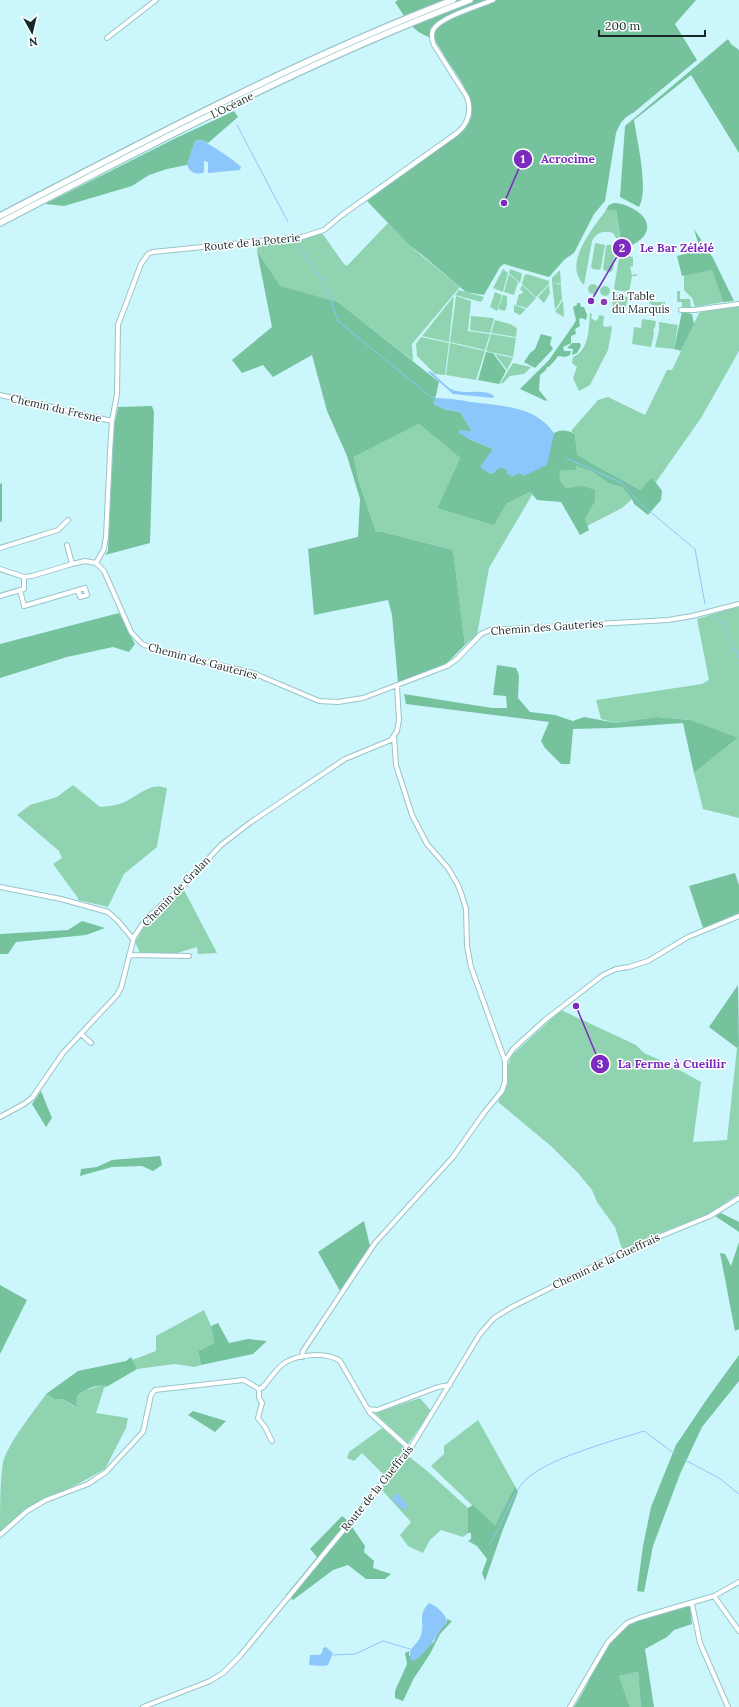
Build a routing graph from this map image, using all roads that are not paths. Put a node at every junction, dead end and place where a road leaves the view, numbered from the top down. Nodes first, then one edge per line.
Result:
1 (156, 0) edge
2 (453, 0) edge
3 (470, 0) edge
4 (493, 0) edge
5 (107, 38) dead end
6 (0, 216) edge
7 (0, 223) edge
8 (739, 304) edge
9 (682, 310) dead end
10 (0, 395) edge
11 (112, 421) junction
12 (68, 520) dead end
13 (68, 545) dead end
14 (0, 548) edge
15 (96, 563) junction
16 (72, 564) junction
17 (0, 569) edge
18 (24, 577) junction
19 (20, 590) junction
20 (78, 590) dead end
21 (0, 596) edge
22 (739, 604) edge
23 (397, 686) junction
24 (394, 737) junction
25 (0, 887) edge
26 (739, 916) edge
27 (133, 939) junction
28 (130, 956) junction
29 (189, 956) dead end
30 (81, 1034) junction
31 (90, 1043) dead end
32 (505, 1062) junction
33 (0, 1117) edge
34 (739, 1198) edge
35 (480, 1334) joint
36 (302, 1357) junction
37 (450, 1385) junction
38 (259, 1389) junction
39 (368, 1409) junction
40 (272, 1441) dead end
41 (410, 1449) junction
42 (0, 1535) edge
43 (739, 1582) edge
44 (714, 1596) junction
45 (692, 1604) junction
46 (739, 1630) edge
47 (143, 1707) edge
48 (570, 1707) edge
49 (728, 1707) edge

1 - 5 street
2 - 6 highway, L’Océane
3 - 7 highway, L’Océane
4 - 11 street, Route de la Poterie
8 - 9 street
10 - 11 street, Chemin du Fresne
11 - 15 street, Route de la Poterie
12 - 14 street
13 - 16 street
15 - 16 street
15 - 23 street, Chemin des Gauteries
16 - 18 street
17 - 18 street
18 - 19 street
19 - 20 street
19 - 21 street
22 - 23 street, Chemin des Gauteries
23 - 24 street
24 - 27 street, Chemin de Gralan
24 - 32 street
25 - 27 street
26 - 32 street
27 - 28 street, Chemin de Gralan
28 - 29 street
28 - 30 street, Chemin de Gralan
30 - 31 street
30 - 33 street, Chemin de Gralan
32 - 36 street
34 - 35 street, Chemin de la Gueffrais
35 - 37 street, Route de la Gueffrais
36 - 38 street
36 - 39 street
37 - 39 street
37 - 41 street, Route de la Gueffrais
38 - 40 street
38 - 42 street
39 - 41 street
41 - 47 street, Route de la Gueffrais
43 - 44 street
44 - 45 street
44 - 46 street
45 - 48 street
45 - 49 street

